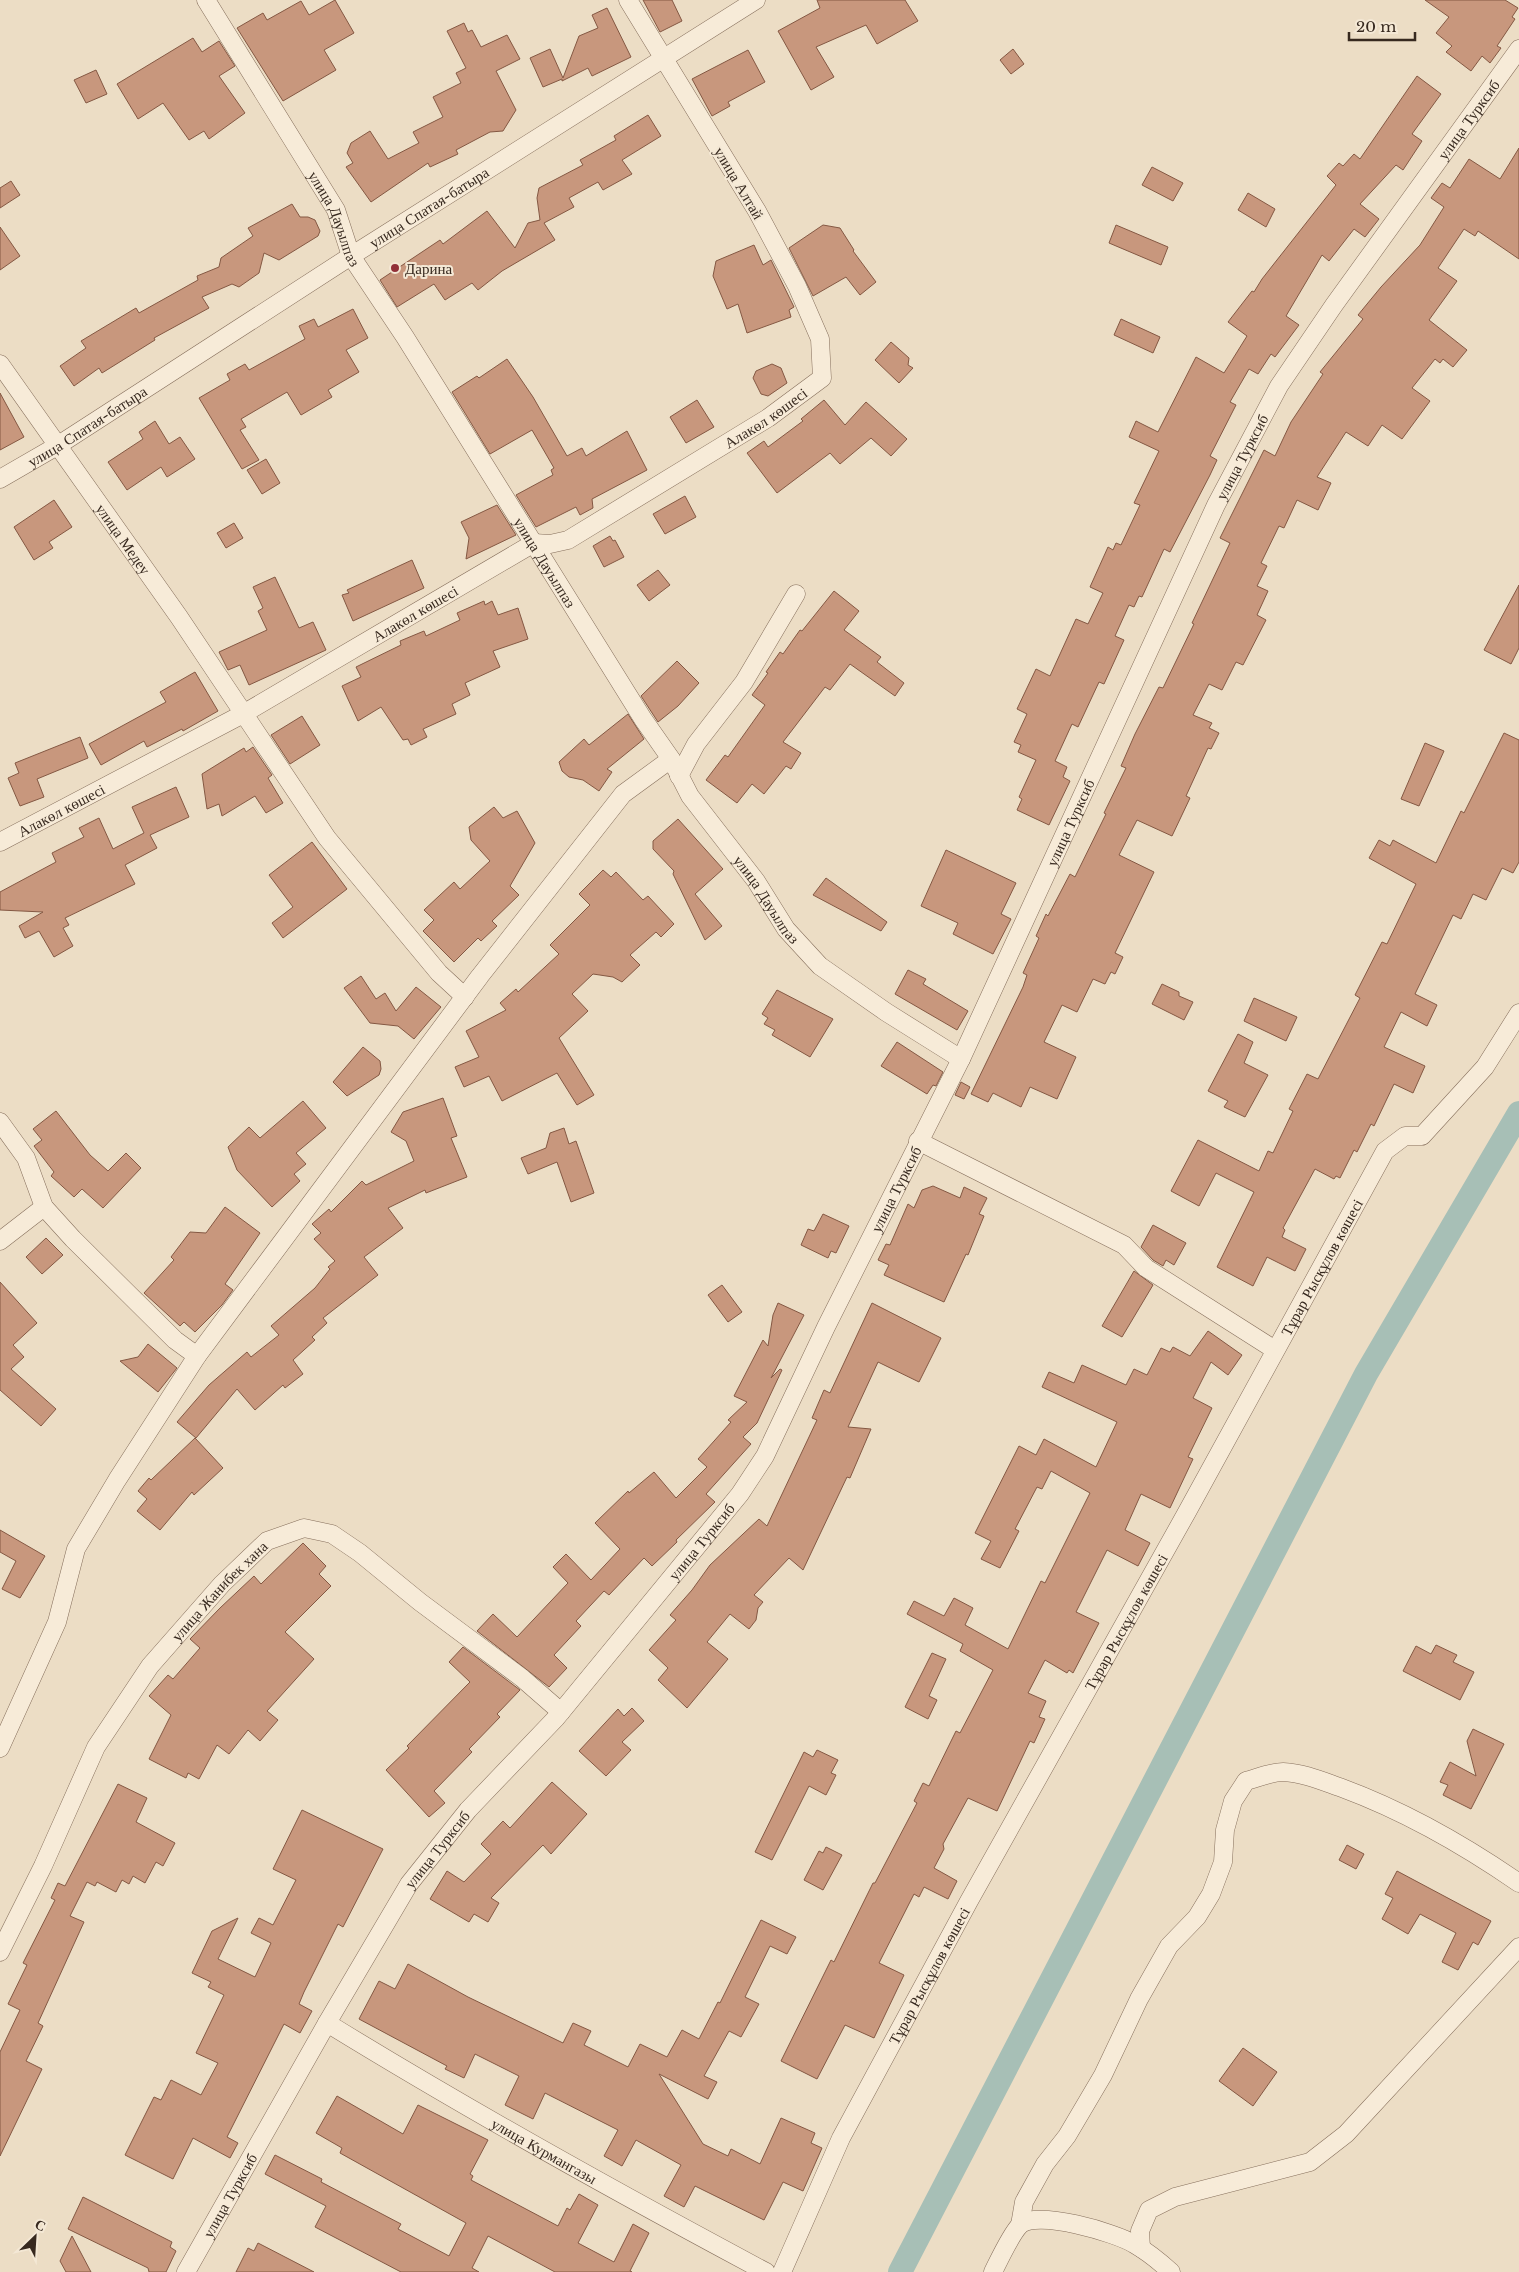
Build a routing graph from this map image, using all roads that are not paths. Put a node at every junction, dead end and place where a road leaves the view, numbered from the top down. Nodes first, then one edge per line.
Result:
1 (206, 0) edge
2 (628, 0) edge
3 (756, 0) edge
4 (1519, 49) edge
5 (663, 58) junction
6 (351, 256) junction
7 (0, 364) edge
8 (822, 378) joint
9 (56, 446) junction
10 (0, 480) edge
11 (534, 543) junction
12 (796, 594) dead end
13 (243, 714) junction
14 (671, 759) junction
15 (679, 776) junction
16 (0, 842) edge
17 (465, 997) junction
18 (1519, 1013) edge
19 (961, 1059) junction
20 (0, 1122) edge
21 (918, 1141) junction
22 (44, 1207) junction
23 (0, 1241) edge
24 (1275, 1350) junction
25 (197, 1356) junction
26 (560, 1712) junction
27 (0, 1748) edge
28 (1519, 1883) edge
29 (1519, 1948) edge
30 (0, 1952) edge
31 (327, 2023) junction
32 (1020, 2225) junction
33 (1141, 2248) junction
34 (186, 2272) edge
35 (766, 2272) edge
36 (782, 2272) edge
37 (993, 2272) edge
38 (1171, 2272) edge

1 - 6 street, улица Дауылпаз
2 - 5 street, улица Алтай
3 - 5 street, улица Спатая-батыра
4 - 19 street, улица Турксиб
5 - 6 street, улица Спатая-батыра
5 - 8 street, улица Алтай
6 - 9 street, улица Спатая-батыра
6 - 11 street, улица Дауылпаз
7 - 9 street, улица Медеу
8 - 11 street, Алакөл көшесі
9 - 10 street, улица Спатая-батыра
9 - 13 street, улица Медеу
11 - 13 street, Алакөл көшесі
11 - 14 street, улица Дауылпаз
12 - 15 street
13 - 16 street, Алакөл көшесі
13 - 17 street, улица Медеу
14 - 15 street, улица Дауылпаз
14 - 17 street
15 - 19 street, улица Дауылпаз
17 - 25 street
18 - 24 street, Тұрар Рысқұлов көшесі
19 - 21 street, улица Турксиб
20 - 22 street
21 - 24 street
21 - 26 street, улица Турксиб
22 - 23 street
22 - 25 street
24 - 36 street, Тұрар Рысқұлов көшесі
25 - 27 street
26 - 30 street, улица Жанибек хана
26 - 31 street, улица Турксиб
28 - 32 street
29 - 33 street
31 - 34 street, улица Турксиб
31 - 35 street, улица Курмангазы
32 - 33 street
32 - 37 street
33 - 38 street

